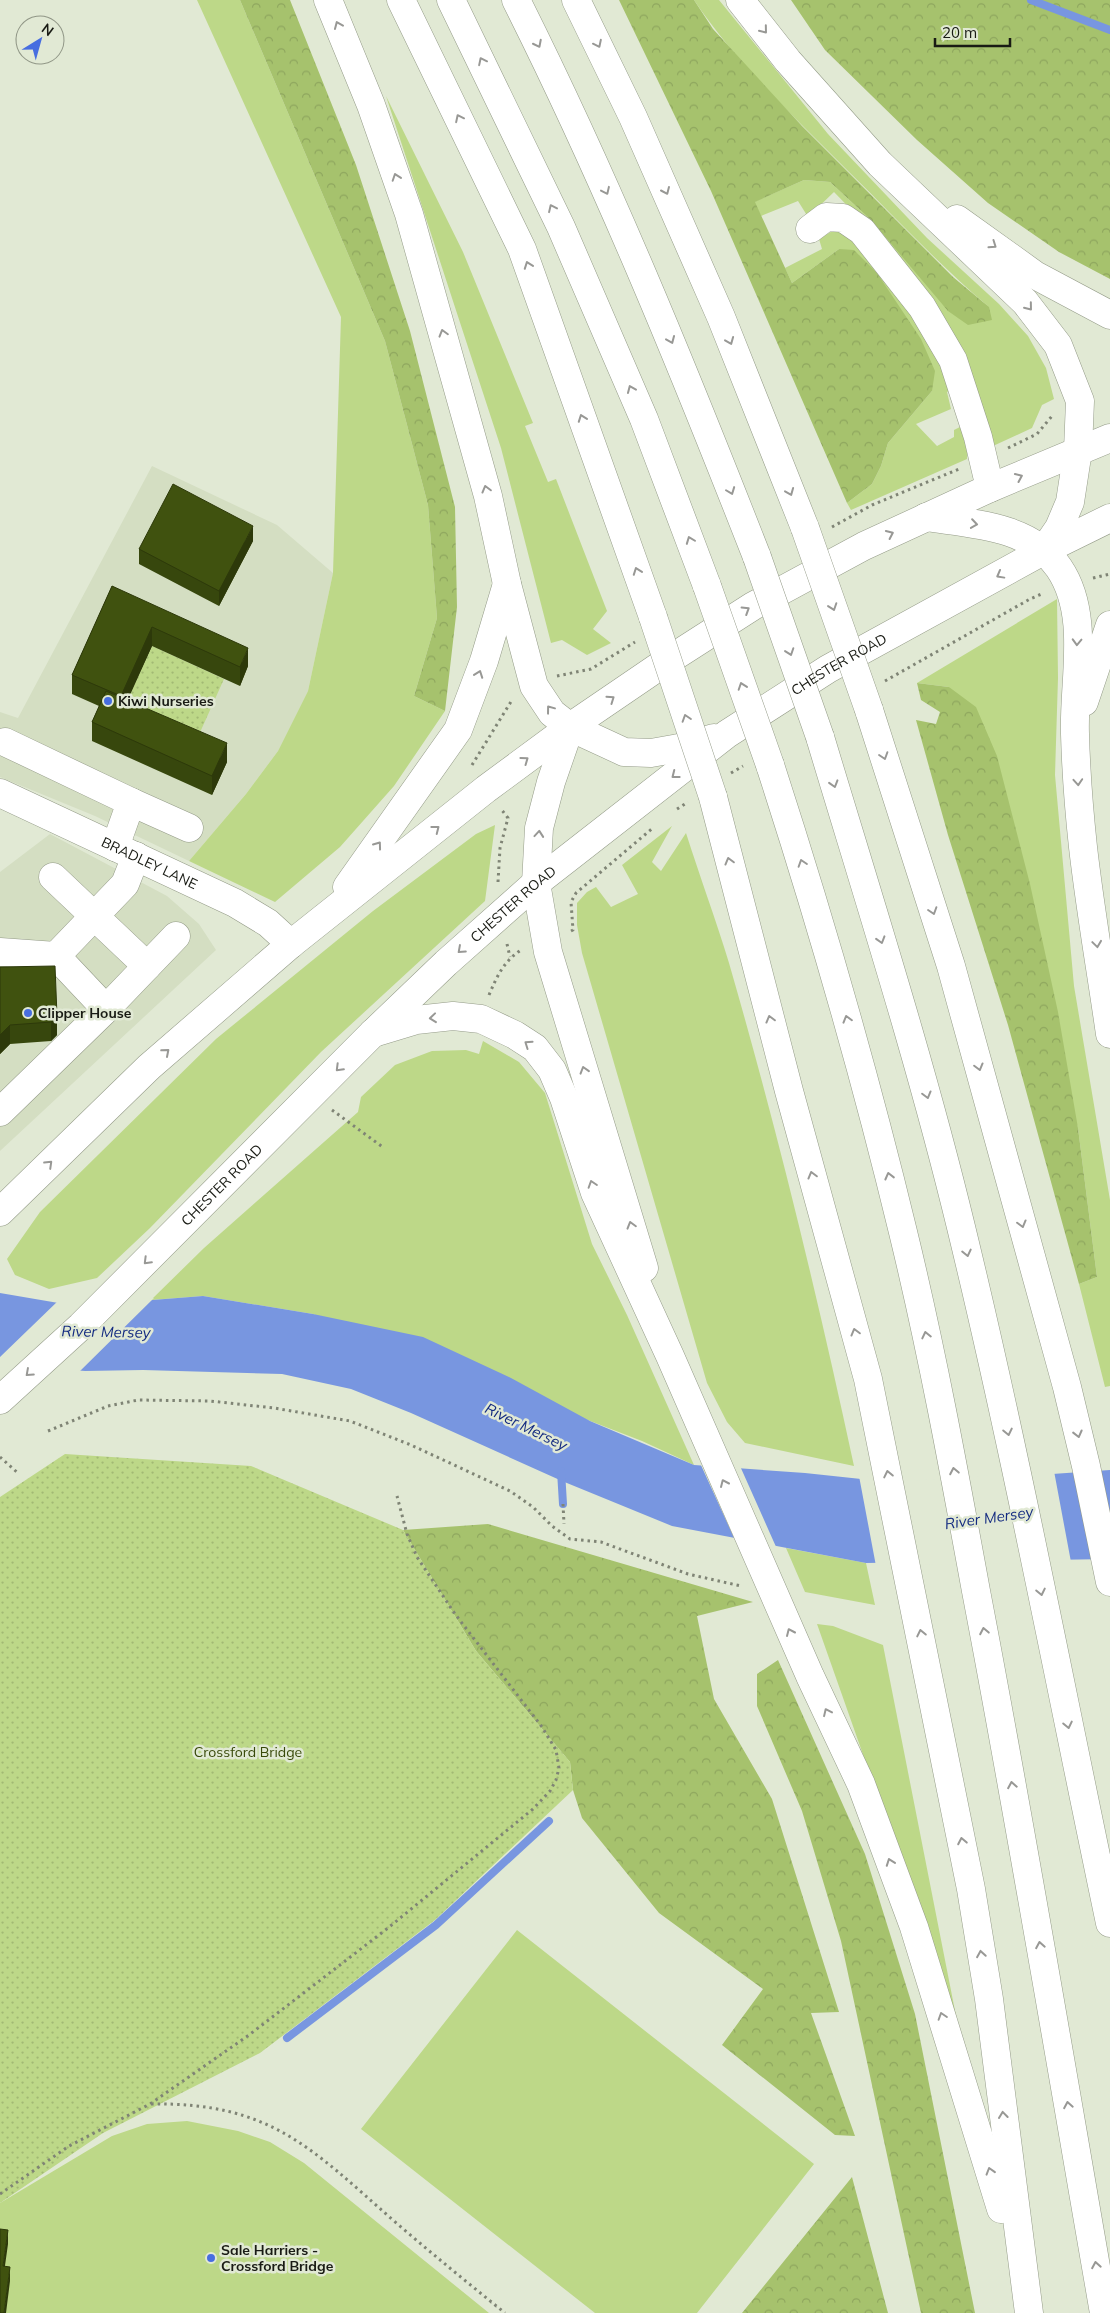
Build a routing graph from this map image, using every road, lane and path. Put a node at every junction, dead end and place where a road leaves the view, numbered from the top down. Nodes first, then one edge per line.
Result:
1 (328, 0) edge
2 (401, 0) edge
3 (451, 0) edge
4 (516, 0) edge
5 (576, 0) edge
6 (740, 0) edge
7 (788, 61) junction
8 (810, 229) dead end
9 (1110, 315) edge
10 (1110, 438) edge
11 (1078, 450) junction
12 (990, 488) junction
13 (926, 517) junction
14 (1110, 518) edge
15 (1043, 552) junction
16 (507, 584) junction
17 (1110, 625) edge
18 (570, 727) junction
19 (728, 734) junction
20 (1074, 734) junction
21 (5, 742) dead end
22 (0, 793) edge
23 (131, 802) junction
24 (189, 828) dead end
25 (126, 851) junction
26 (53, 877) dead end
27 (536, 883) junction
28 (329, 913) junction
29 (94, 916) junction
30 (574, 930) dead end
31 (176, 936) dead end
32 (291, 944) junction
33 (547, 946) junction
34 (0, 952) edge
35 (56, 956) junction
36 (147, 966) junction
37 (106, 1009) junction
38 (487, 1021) junction
39 (373, 1033) junction
40 (1110, 1034) edge
41 (312, 1095) junction
42 (0, 1112) edge
43 (384, 1148) dead end
44 (7, 1205) edge
45 (670, 1356) junction
46 (0, 1400) edge
47 (48, 1431) dead end
48 (0, 1457) edge
49 (19, 1474) dead end
50 (397, 1496) dead end
51 (563, 1504) dead end
52 (564, 1524) dead end
53 (1110, 1582) edge
54 (746, 1587) dead end
55 (1110, 1923) edge
56 (150, 2104) junction
57 (0, 2194) edge
58 (1024, 2285) junction
59 (505, 2313) edge
60 (1029, 2313) edge
61 (1104, 2313) edge

16 -> 1 main road
58 -> 2 main road, bridge
61 -> 3 main road, bridge
4 -> 55 main road, bridge
5 -> 53 main road, bridge
6 -> 7 main road
7 -> 9 main road
7 -> 11 main road
8 - 12 main road
10 - 11 main road
12 -> 11 main road
11 - 15 main road
12 - 13 main road
13 -> 15 main road
18 -> 13 main road
14 - 15 main road, CHESTER ROAD
15 -> 19 main road, CHESTER ROAD
15 -> 20 main road
18 -> 16 main road
28 -> 16 main road
17 - 20 main road
18 - 19 main road
27 -> 18 main road
28 -> 18 main road
19 -> 27 main road, CHESTER ROAD
20 -> 40 main road
21 - 23 main road
22 - 25 main road, BRADLEY LANE
23 - 24 main road
23 - 25 main road
25 - 29 main road
25 - 32 main road, BRADLEY LANE
26 - 29 main road
27 - 33 main road
27 -> 39 main road, CHESTER ROAD
28 - 32 main road
29 - 35 main road
29 - 36 main road
30 - 33 path
31 - 36 main road
44 -> 32 main road
33 - 38 path
45 -> 33 main road
34 - 35 main road
35 - 37 main road
36 - 37 main road
37 - 42 main road
38 -> 39 main road
45 -> 38 main road
39 -> 41 main road, CHESTER ROAD
41 - 43 path
41 -> 46 main road, CHESTER ROAD
58 -> 45 main road
47 - 54 path
48 - 49 path
50 - 56 path
51 - 52 path
56 - 57 path
56 - 59 path
58 - 60 main road

